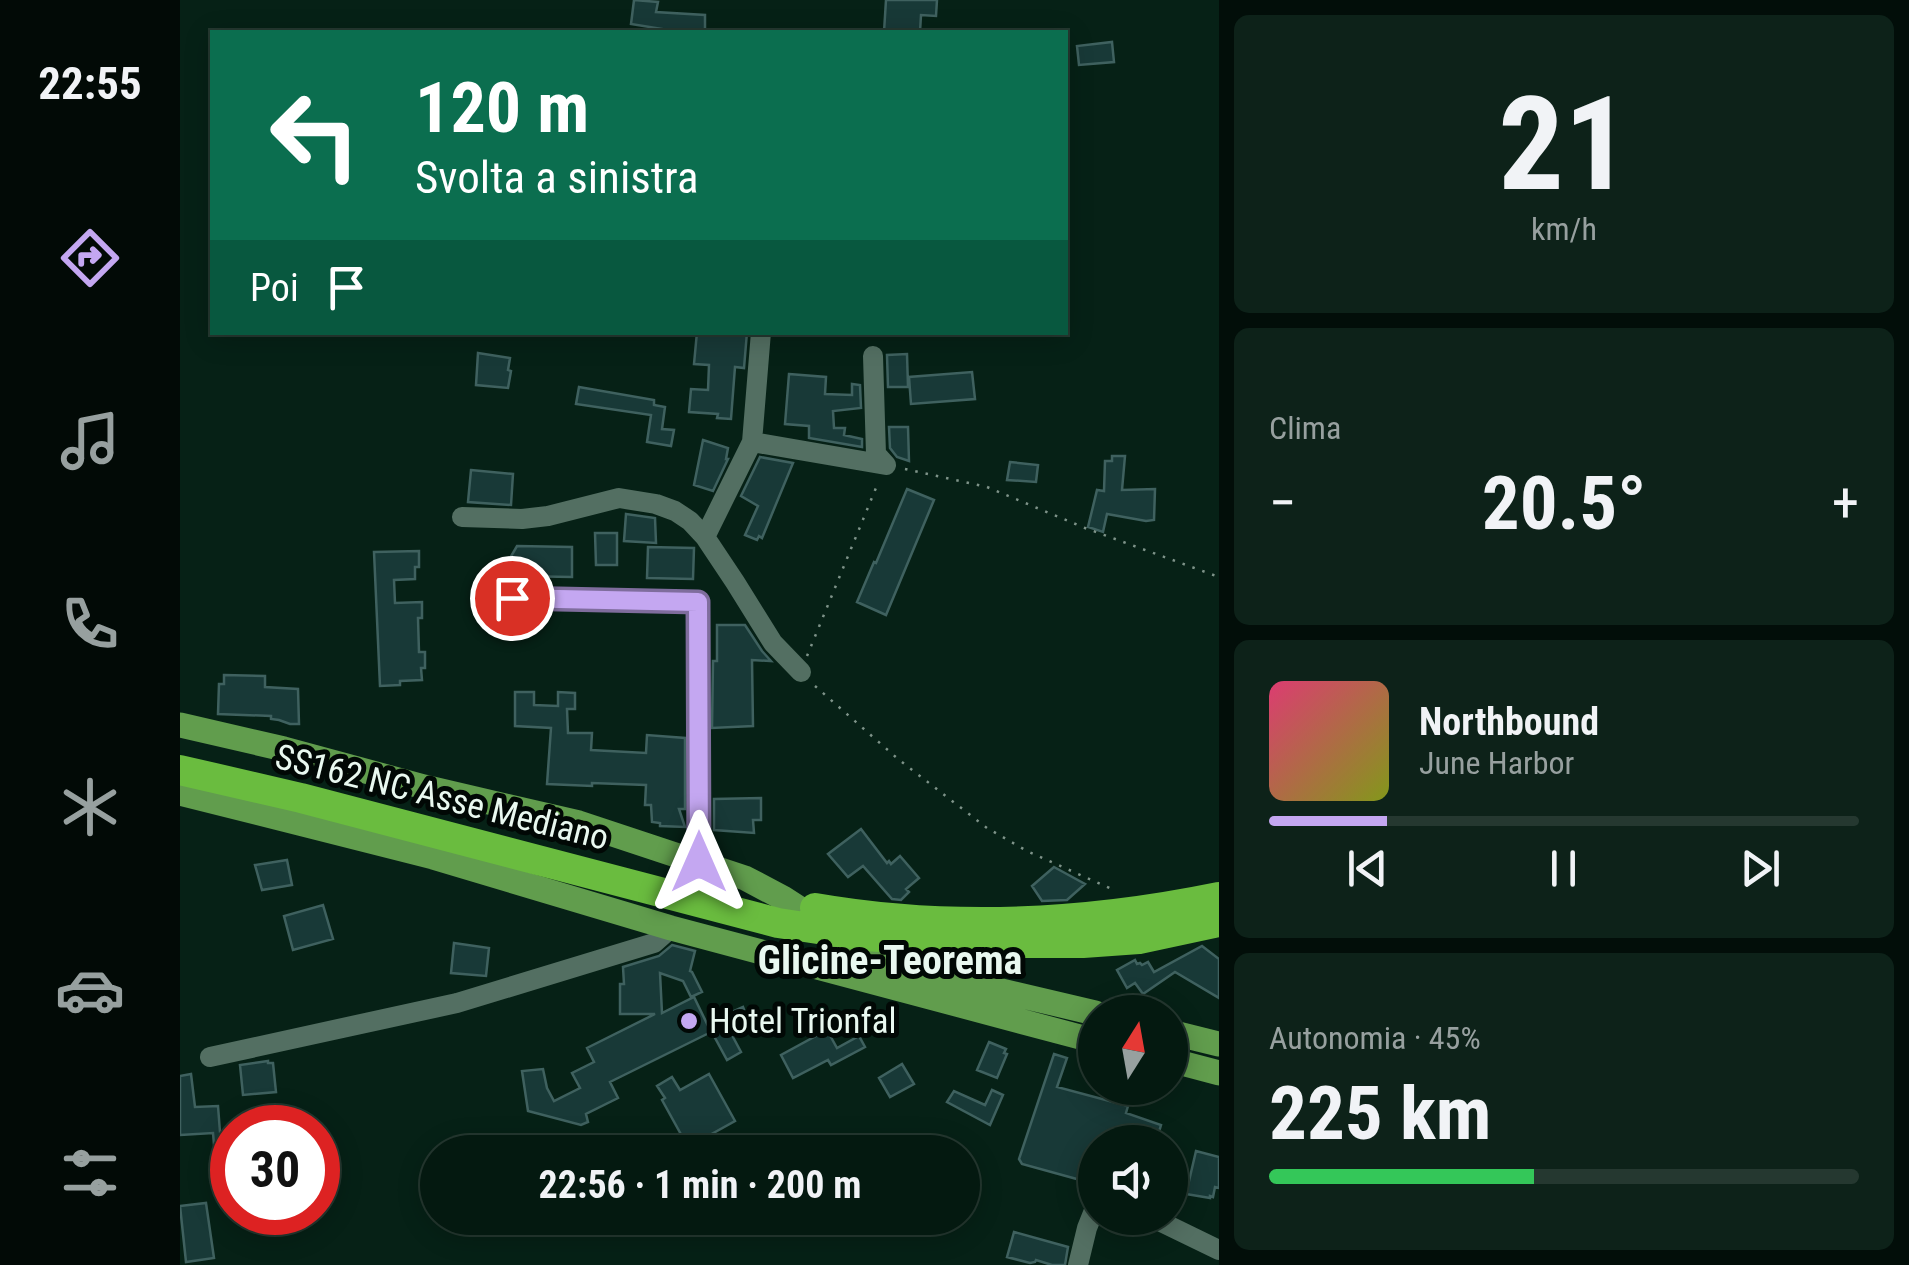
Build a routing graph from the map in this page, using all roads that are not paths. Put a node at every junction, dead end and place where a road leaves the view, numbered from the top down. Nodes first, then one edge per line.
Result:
1 (761, 335) edge
2 (873, 356) dead end
3 (752, 442) junction
4 (462, 518) dead end
5 (704, 538) junction
6 (512, 598) dead end
7 (800, 672) road end
8 (180, 725) edge
9 (180, 751) edge
10 (180, 770) edge
11 (304, 790) junction
12 (180, 792) edge
13 (699, 862) junction
14 (1219, 897) edge
15 (1219, 922) edge
16 (670, 928) junction
17 (1078, 1009) edge
18 (1078, 1036) edge
19 (1188, 1036) edge
20 (1219, 1044) edge
21 (210, 1057) dead end
22 (1188, 1065) edge
23 (1219, 1073) edge
24 (1084, 1235) edge
25 (1188, 1235) edge
26 (1219, 1250) edge
27 (1078, 1265) edge

1 - 3 street
2 - 3 street
3 - 5 street
4 - 5 street
5 - 7 street
6 - 13 street
8 - 13 main road
9 - 11 highway, SS162 NC Asse Mediano
10 - 11 highway, SS162 NC Asse Mediano
11 - 14 highway, SS162 NC Asse Mediano
11 - 15 highway, SS162 NC Asse Mediano
12 - 16 main road
13 - 17 main road
16 - 18 main road
16 - 21 street
19 - 20 main road
22 - 23 main road
24 - 27 street
25 - 26 street

